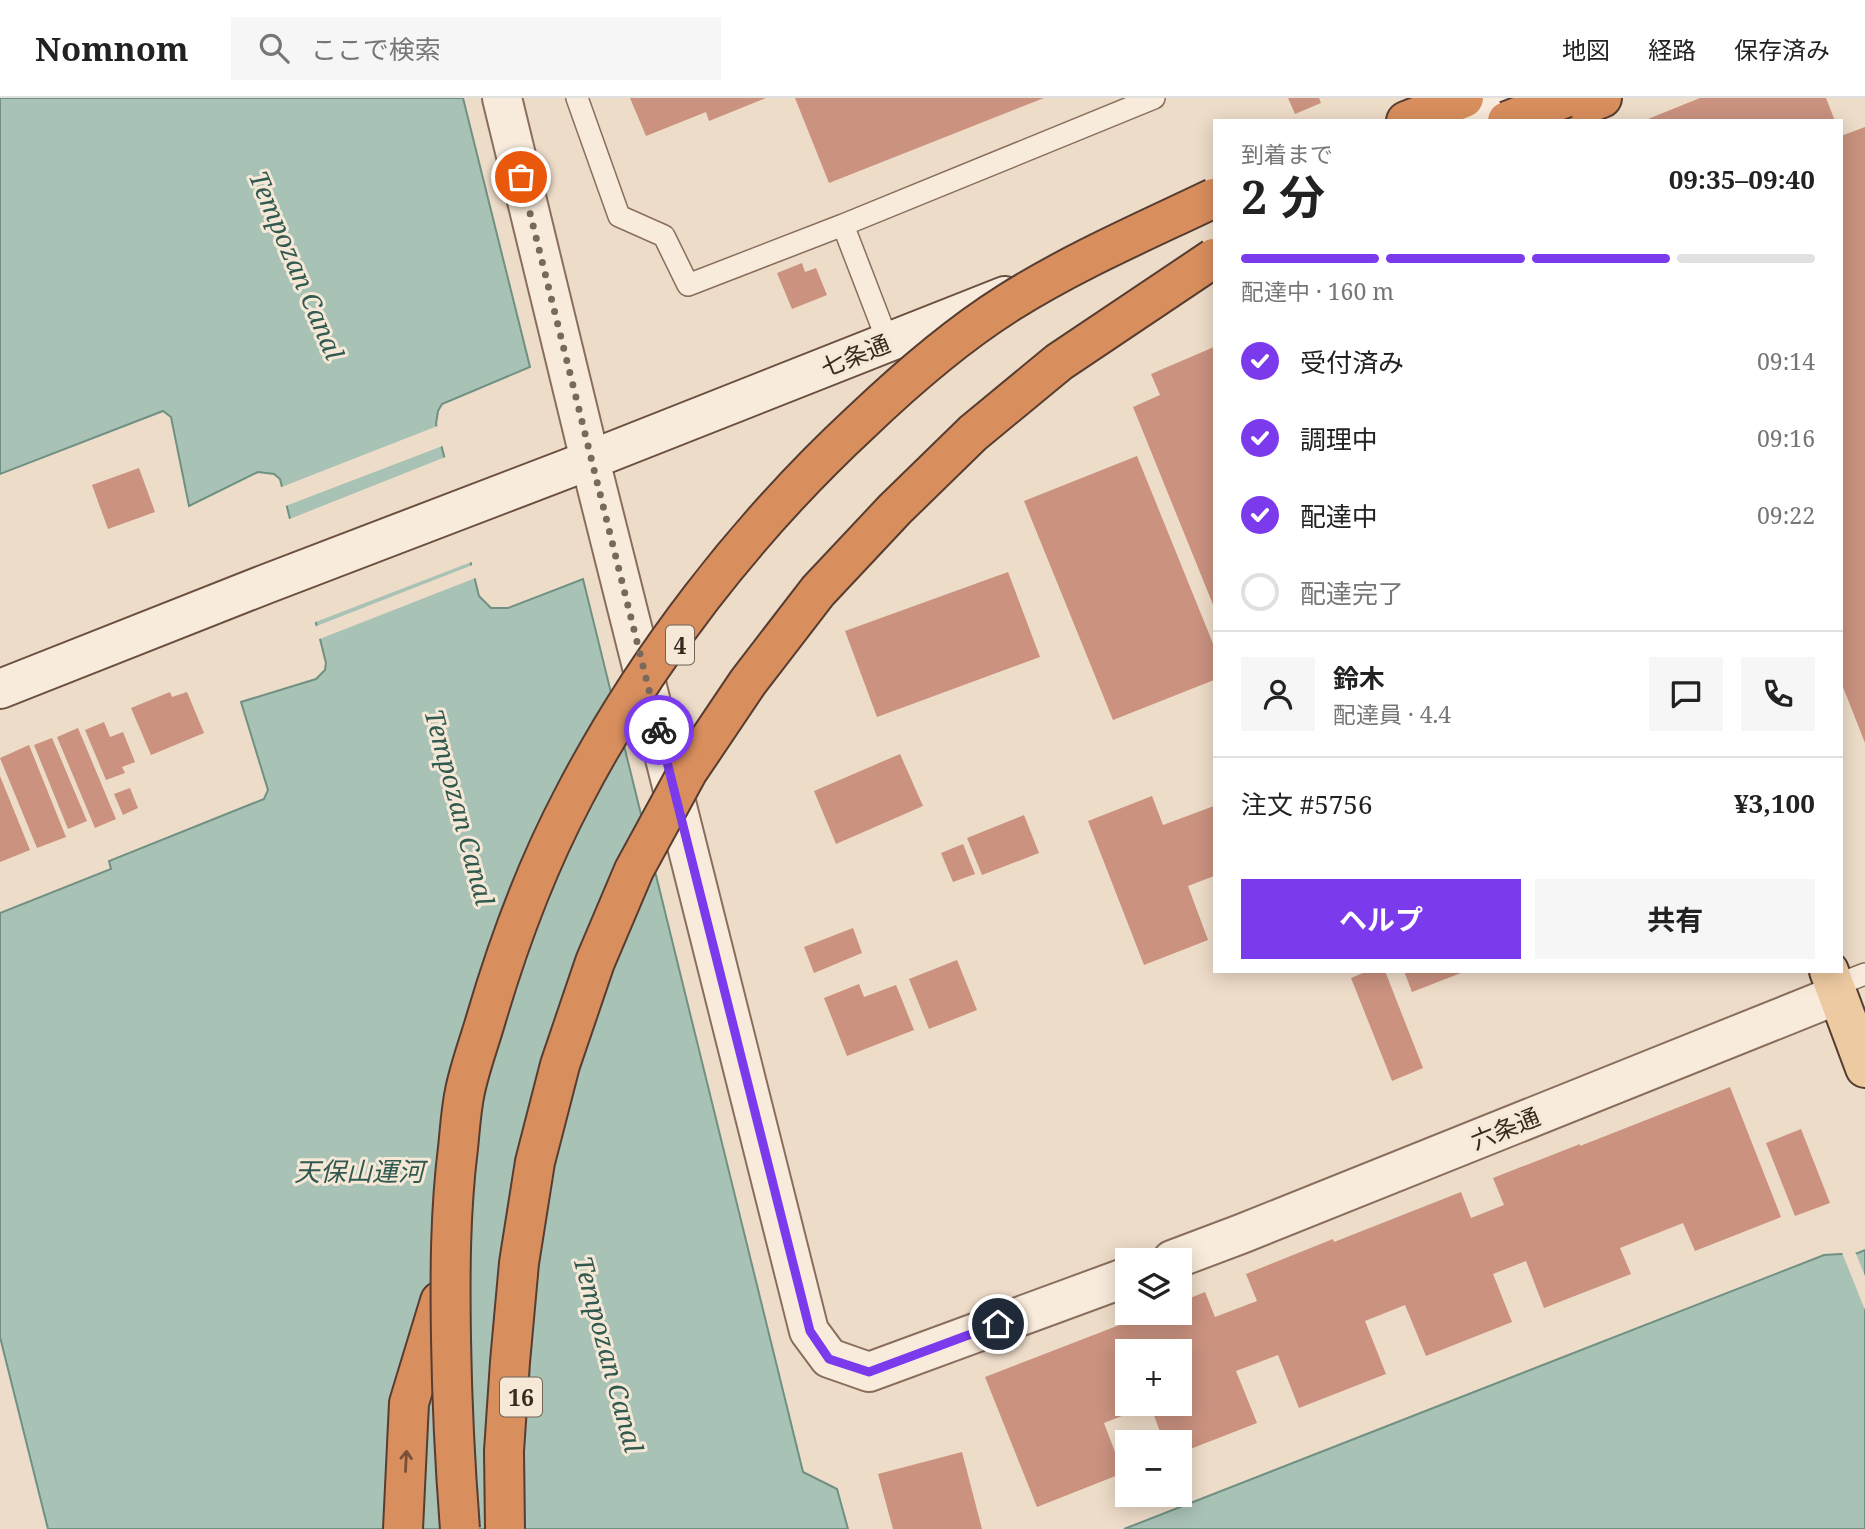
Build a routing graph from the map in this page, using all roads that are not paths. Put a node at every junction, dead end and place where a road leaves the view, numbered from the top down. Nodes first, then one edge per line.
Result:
1 (502, 98) edge
2 (577, 98) edge
3 (1154, 98) edge
4 (1442, 98) edge
5 (1464, 98) edge
6 (1506, 98) edge
7 (1514, 98) edge
8 (1565, 98) edge
9 (1602, 98) edge
10 (1389, 119) edge
11 (1411, 119) edge
12 (1453, 119) edge
13 (1512, 119) edge
14 (1522, 119) edge
15 (1548, 119) edge
16 (1213, 198) edge
17 (1213, 199) edge
18 (1213, 213) edge
19 (843, 225) junction
20 (1213, 259) edge
21 (1213, 277) edge
22 (888, 342) junction
23 (590, 460) junction
24 (0, 689) edge
25 (1841, 981) edge
26 (1865, 1068) edge
27 (1192, 1252) edge
28 (1115, 1281) edge
29 (440, 1301) junction
30 (404, 1529) edge
31 (454, 1529) edge
32 (460, 1529) edge
33 (505, 1529) edge
34 (518, 1529) edge

1 - 23 street
2 - 19 lane
3 - 19 lane
4 - 10 highway
5 - 11 highway
6 - 12 street
7 - 14 main road
8 - 13 highway, bridge
9 - 15 highway
16 - 32 highway, bridge
17 - 29 highway, 4, bridge
18 - 22 street, 七条通
19 - 22 lane
20 - 33 highway, bridge
21 - 34 highway, 16
22 - 23 street, 七条通
23 - 24 street, 七条通
23 - 28 street
25 - 26 main road
25 - 27 street, 六条通
30 -> 29 highway
29 - 31 highway

